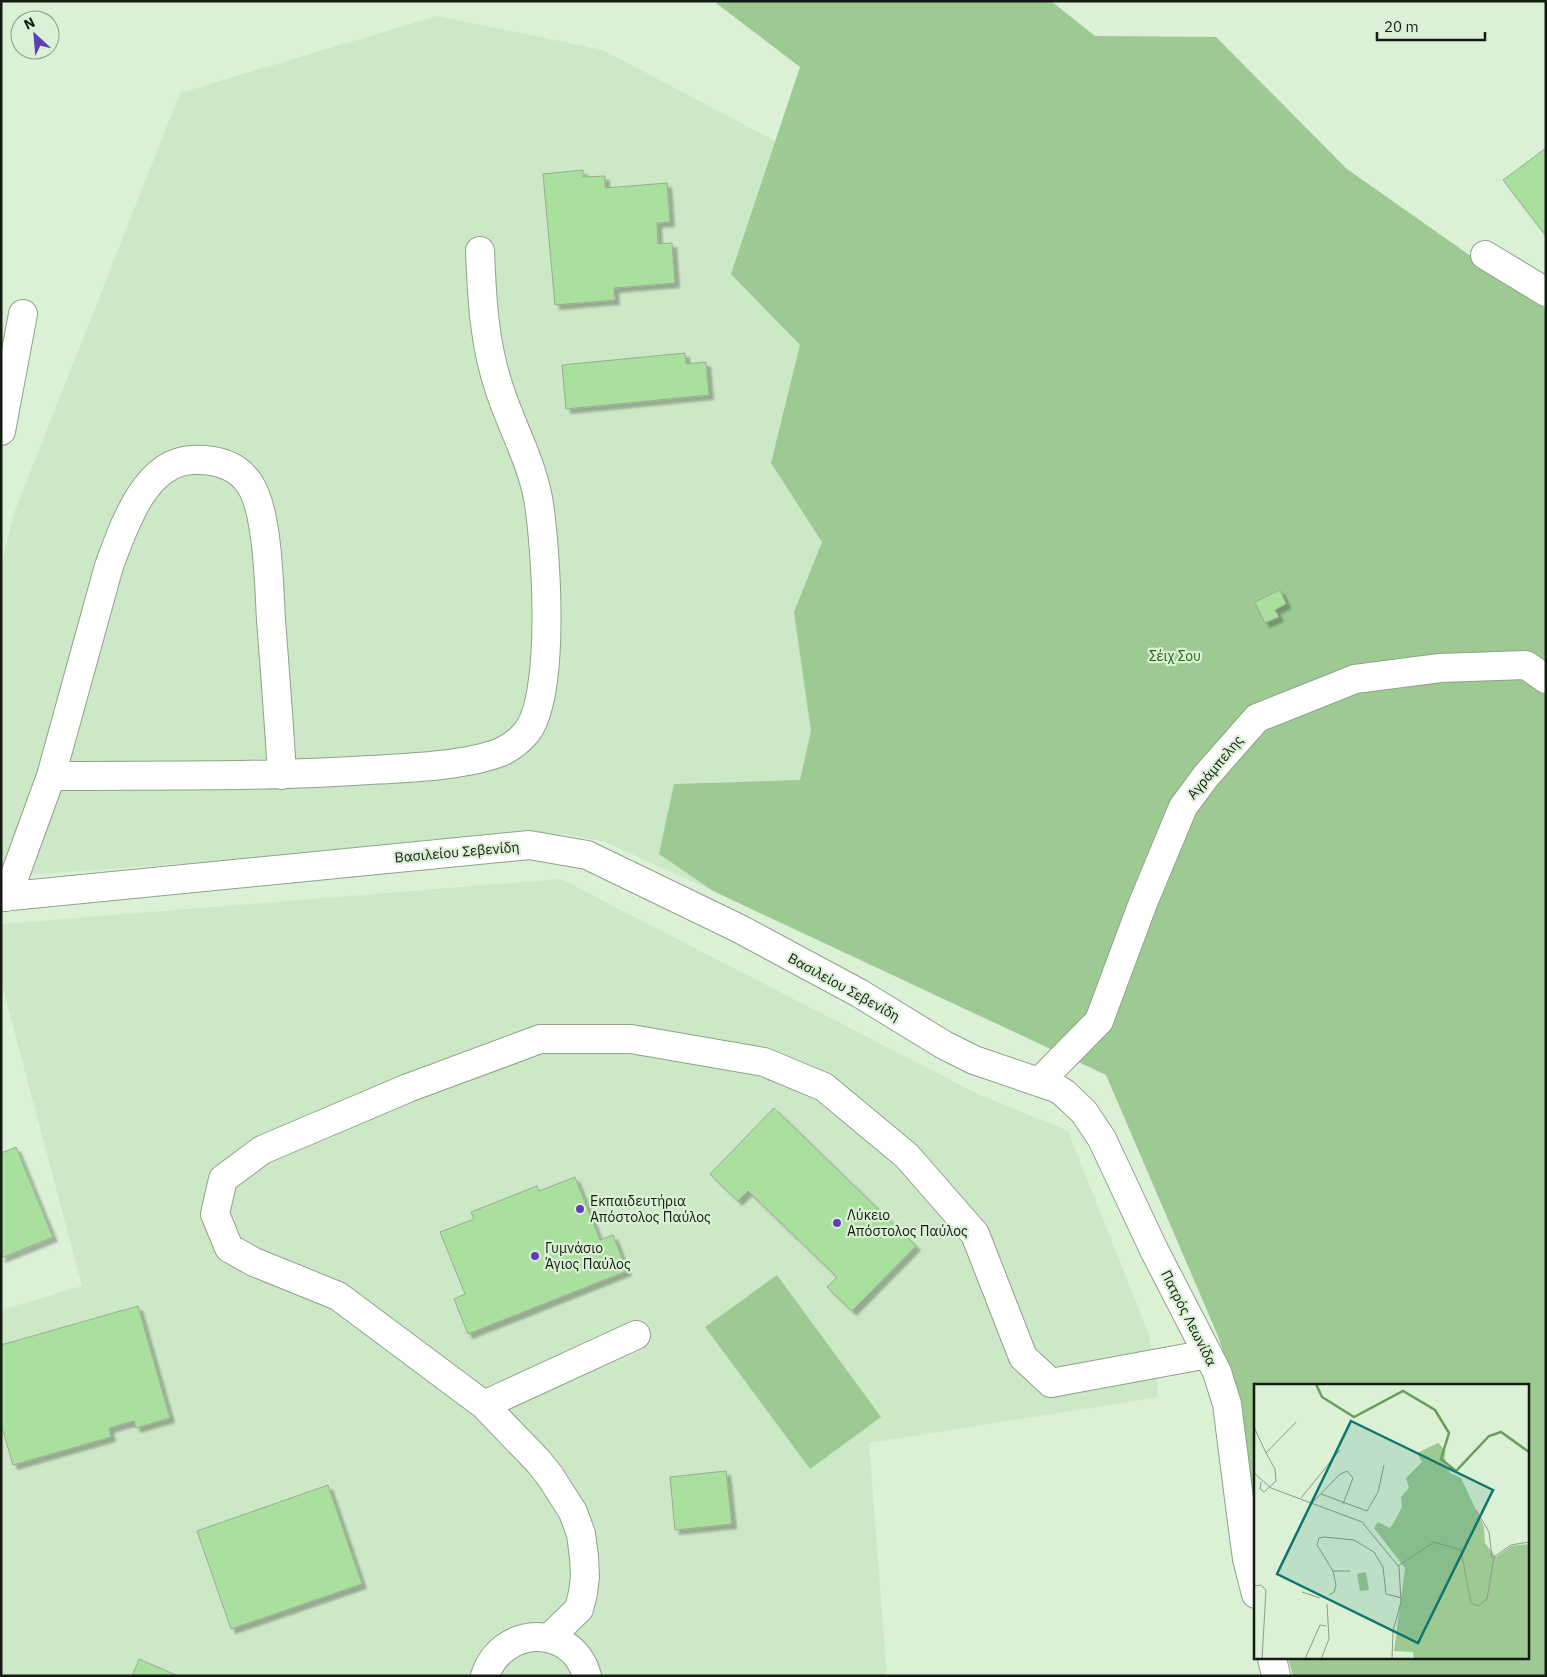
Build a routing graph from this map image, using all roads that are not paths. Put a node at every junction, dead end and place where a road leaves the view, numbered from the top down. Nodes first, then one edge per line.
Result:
1 (480, 251) dead end
2 (1485, 255) dead end
3 (1546, 292) edge
4 (23, 314) dead end
5 (1, 431) edge
6 (1546, 679) edge
7 (282, 775) junction
8 (51, 776) junction
9 (4, 897) edge
10 (1039, 1082) junction
11 (636, 1335) dead end
12 (1208, 1354) junction
13 (484, 1405) junction
14 (1254, 1585) edge
15 (549, 1638) junction
16 (1272, 1660) edge
17 (485, 1676) edge
18 (587, 1676) edge
19 (1276, 1676) edge

1 - 7 street
2 - 3 street
4 - 5 street
6 - 10 street, Αγράμπελης
7 - 8 street
7 - 8 street
8 - 9 street
9 - 10 street, Βασιλείου Σεβενίδη
10 - 12 street, Πατρός Λεωνίδα
11 - 13 street
12 - 13 street
12 - 14 street, Πατρός Λεωνίδα
13 - 15 street
15 - 17 street
15 - 18 street
16 - 19 street

